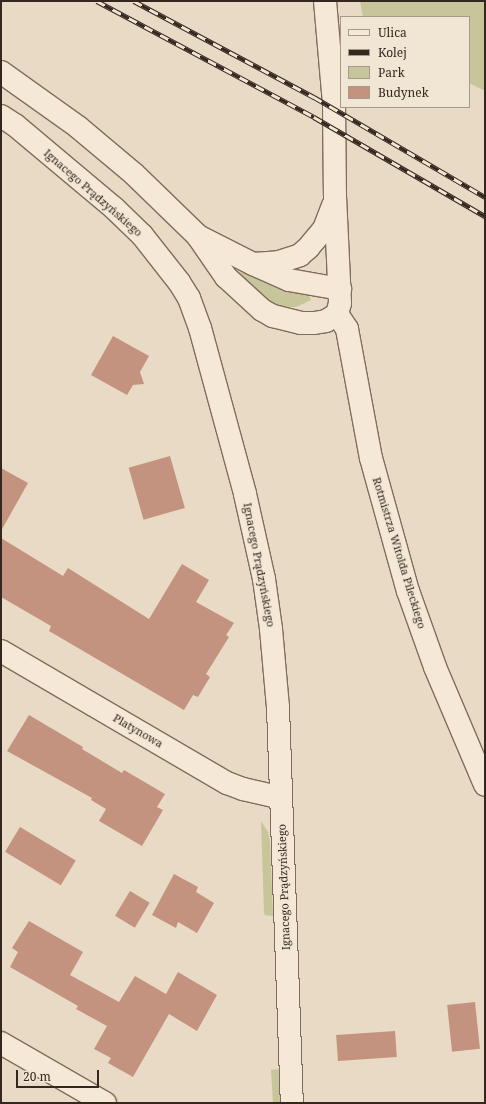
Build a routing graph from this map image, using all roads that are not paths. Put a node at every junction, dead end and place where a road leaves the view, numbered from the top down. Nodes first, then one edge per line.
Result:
1 (325, 1) edge
2 (1, 72) edge
3 (1, 116) edge
4 (335, 196) junction
5 (197, 235) junction
6 (254, 264) junction
7 (340, 289) junction
8 (337, 314) junction
9 (1, 651) edge
10 (485, 785) edge
11 (281, 798) junction
12 (1, 1043) edge
13 (105, 1103) edge
14 (292, 1103) edge

1 - 4 main road
2 - 5 main road
3 - 11 main road, Ignacego Prądzyńskiego
4 - 6 main road
4 - 7 main road
5 - 6 main road
5 - 8 main road
6 - 7 main road
7 - 8 main road
8 - 10 main road, Rotmistrza Witolda Pileckiego
9 - 11 main road, Platynowa
11 - 14 main road, Ignacego Prądzyńskiego
12 - 13 main road

